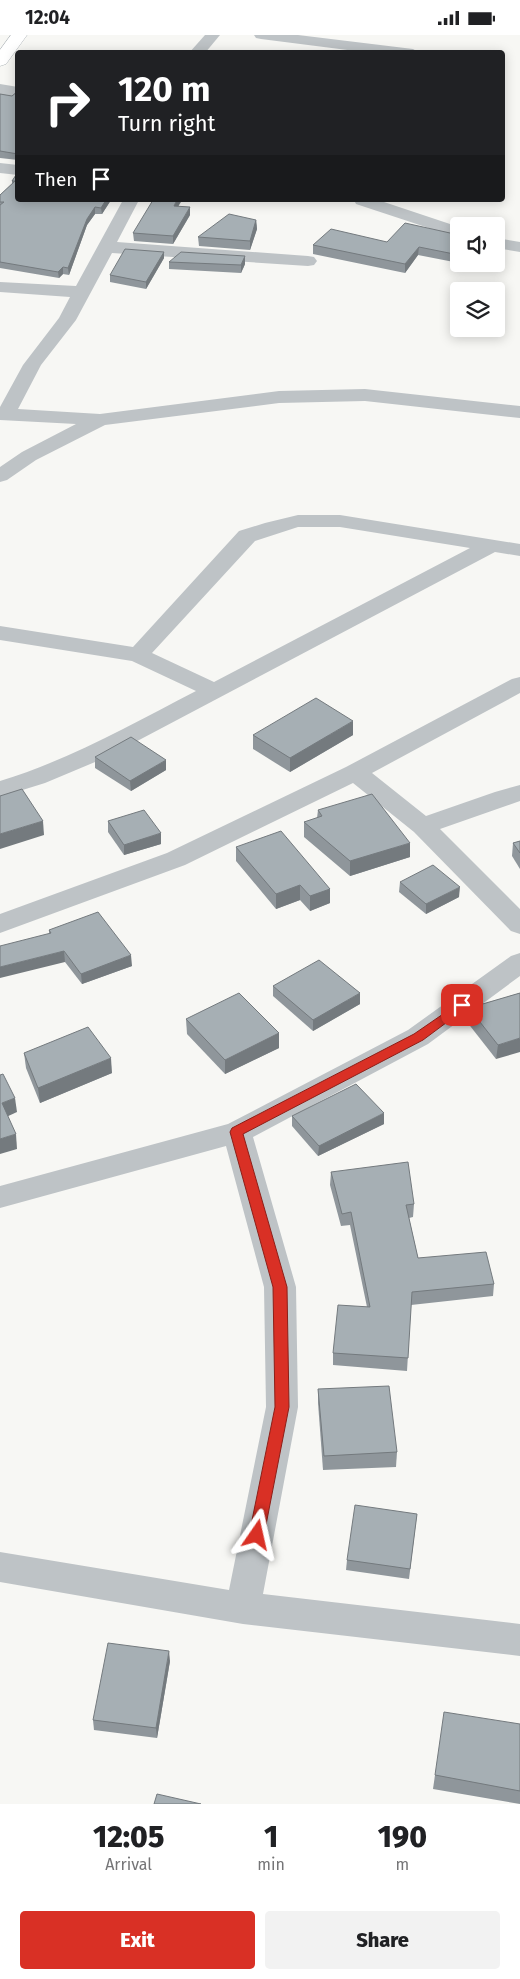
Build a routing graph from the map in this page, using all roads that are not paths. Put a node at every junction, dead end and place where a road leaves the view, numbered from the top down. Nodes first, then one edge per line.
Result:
1 (19, 35) edge
2 (213, 35) edge
3 (261, 35) edge
4 (199, 50) edge
5 (388, 50) edge
6 (0, 61) edge
7 (0, 89) edge
8 (15, 91) edge
9 (0, 168) edge
10 (15, 169) edge
11 (130, 202) edge
12 (371, 202) edge
13 (450, 228) edge
14 (505, 244) edge
15 (107, 247) junction
16 (520, 247) edge
17 (308, 261) dead end
18 (0, 287) edge
19 (82, 293) junction
20 (520, 412) edge
21 (3, 414) edge
22 (100, 420) junction
23 (0, 476) edge
24 (491, 546) junction
25 (520, 551) edge
26 (0, 633) edge
27 (138, 655) junction
28 (520, 685) edge
29 (213, 690) junction
30 (355, 772) junction
31 (0, 789) edge
32 (520, 793) edge
33 (423, 826) junction
34 (0, 924) edge
35 (520, 925) edge
36 (520, 963) edge
37 (236, 1132) junction
38 (0, 1197) edge
39 (0, 1567) edge
40 (242, 1608) junction
41 (520, 1640) edge

1 - 6 main road
2 - 4 street
3 - 5 street
7 - 8 street
9 - 10 street
11 - 15 street
12 - 13 street
14 - 16 street
15 - 17 street
15 - 19 street
18 - 19 street
19 - 21 street
20 - 22 street
21 - 22 street
22 - 23 street
24 - 25 street
24 - 27 street
24 - 29 street
26 - 27 street
27 - 29 street
28 - 30 street
29 - 31 street
30 - 33 street
30 - 34 street
32 - 33 street
33 - 35 street
36 - 37 street
37 - 38 street
37 - 40 street
39 - 40 street
40 - 41 street

